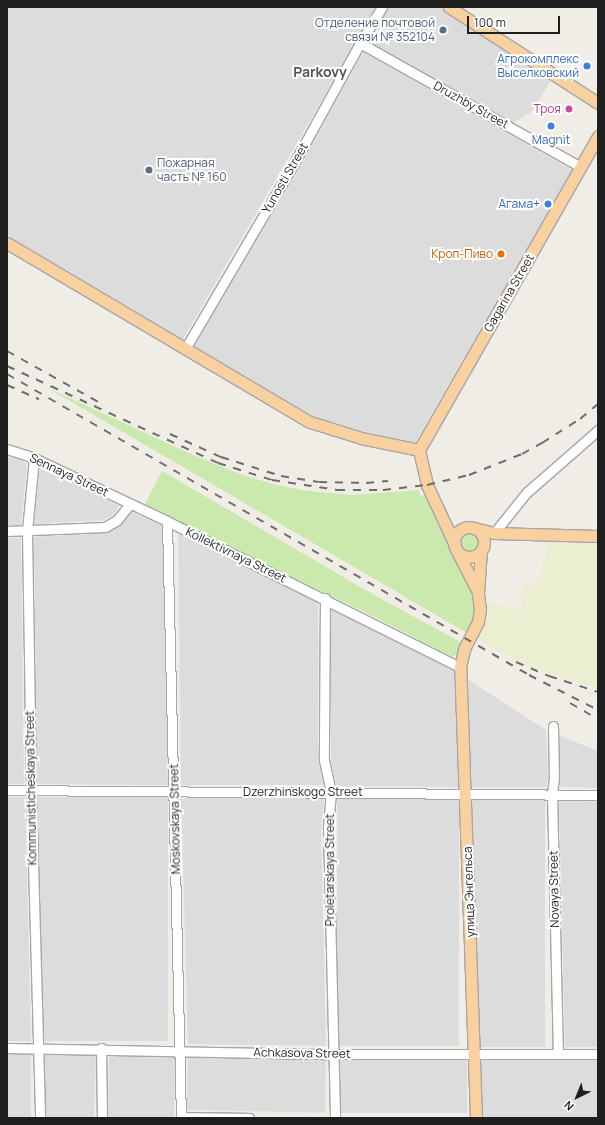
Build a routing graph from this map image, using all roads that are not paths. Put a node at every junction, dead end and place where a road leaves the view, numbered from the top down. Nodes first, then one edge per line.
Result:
1 (382, 7) edge
2 (449, 7) edge
3 (360, 43) junction
4 (598, 103) edge
5 (598, 136) edge
6 (581, 167) junction
7 (7, 243) edge
8 (185, 348) junction
9 (598, 430) edge
10 (7, 449) edge
11 (419, 450) junction
12 (34, 458) junction
13 (130, 504) junction
14 (443, 518) junction
15 (167, 521) junction
16 (472, 528) junction
17 (7, 531) edge
18 (27, 531) junction
19 (494, 533) junction
20 (598, 536) edge
21 (482, 546) junction
22 (455, 547) junction
23 (478, 593) junction
24 (325, 598) junction
25 (460, 667) junction
26 (553, 726) dead end
27 (7, 790) edge
28 (31, 791) junction
29 (174, 791) junction
30 (331, 792) junction
31 (552, 793) junction
32 (466, 794) junction
33 (598, 795) edge
34 (7, 1048) edge
35 (37, 1048) junction
36 (100, 1048) junction
37 (179, 1051) junction
38 (474, 1053) junction
39 (558, 1053) junction
40 (332, 1054) junction
41 (598, 1054) edge
42 (180, 1117) edge
43 (40, 1118) edge
44 (102, 1118) edge
45 (249, 1118) edge
46 (335, 1118) edge
47 (476, 1118) edge

1 - 3 street, Yunosti Street
2 - 4 main road
3 - 6 street, Druzhby Street
3 - 8 street, Yunosti Street
5 - 6 main road, Gagarina Street
6 - 11 main road, Gagarina Street
7 - 8 main road
8 - 11 main road
9 - 19 street
10 - 12 street, Sennaya Street
11 - 14 main road
12 - 13 street, Sennaya Street
12 - 18 street, Kommunisticheskaya Street
13 - 15 street, Kollektivnaya Street
13 - 18 street
14 - 16 main road
14 - 22 main road
15 - 24 street, Kollektivnaya Street
15 - 29 street, Moskovskaya Street
16 - 19 main road
16 - 21 main road
16 - 22 main road
17 - 18 street
18 - 28 street, Kommunisticheskaya Street
19 - 20 main road
19 - 21 main road
21 - 22 main road
21 - 23 main road
22 - 23 main road
23 - 25 main road, улица Энгельса
24 - 25 street, Kollektivnaya Street
24 - 30 street, Proletarskaya Street
25 - 32 main road, улица Энгельса
26 - 31 street, Novaya Street
27 - 28 street, Dzerzhinskogo Street
28 - 29 street, Dzerzhinskogo Street
28 - 35 street, Kommunisticheskaya Street
29 - 30 street, Dzerzhinskogo Street
29 - 37 street, Moskovskaya Street
30 - 32 street, Dzerzhinskogo Street
30 - 40 street, Proletarskaya Street
31 - 32 street, Dzerzhinskogo Street
31 - 33 street, Dzerzhinskogo Street
31 - 39 street, Novaya Street
32 - 38 main road, улица Энгельса
34 - 35 street, Achkasova Street
35 - 36 street, Achkasova Street
35 - 43 street, Kommunisticheskaya Street
36 - 37 street, Achkasova Street
36 - 44 street
37 - 40 street, Achkasova Street
37 - 42 street, Moskovskaya Street
38 - 39 street, Achkasova Street
38 - 40 street, Achkasova Street
38 - 47 main road, улица Энгельса
39 - 41 street, Achkasova Street
40 - 46 street, Proletarskaya Street
42 - 45 street

